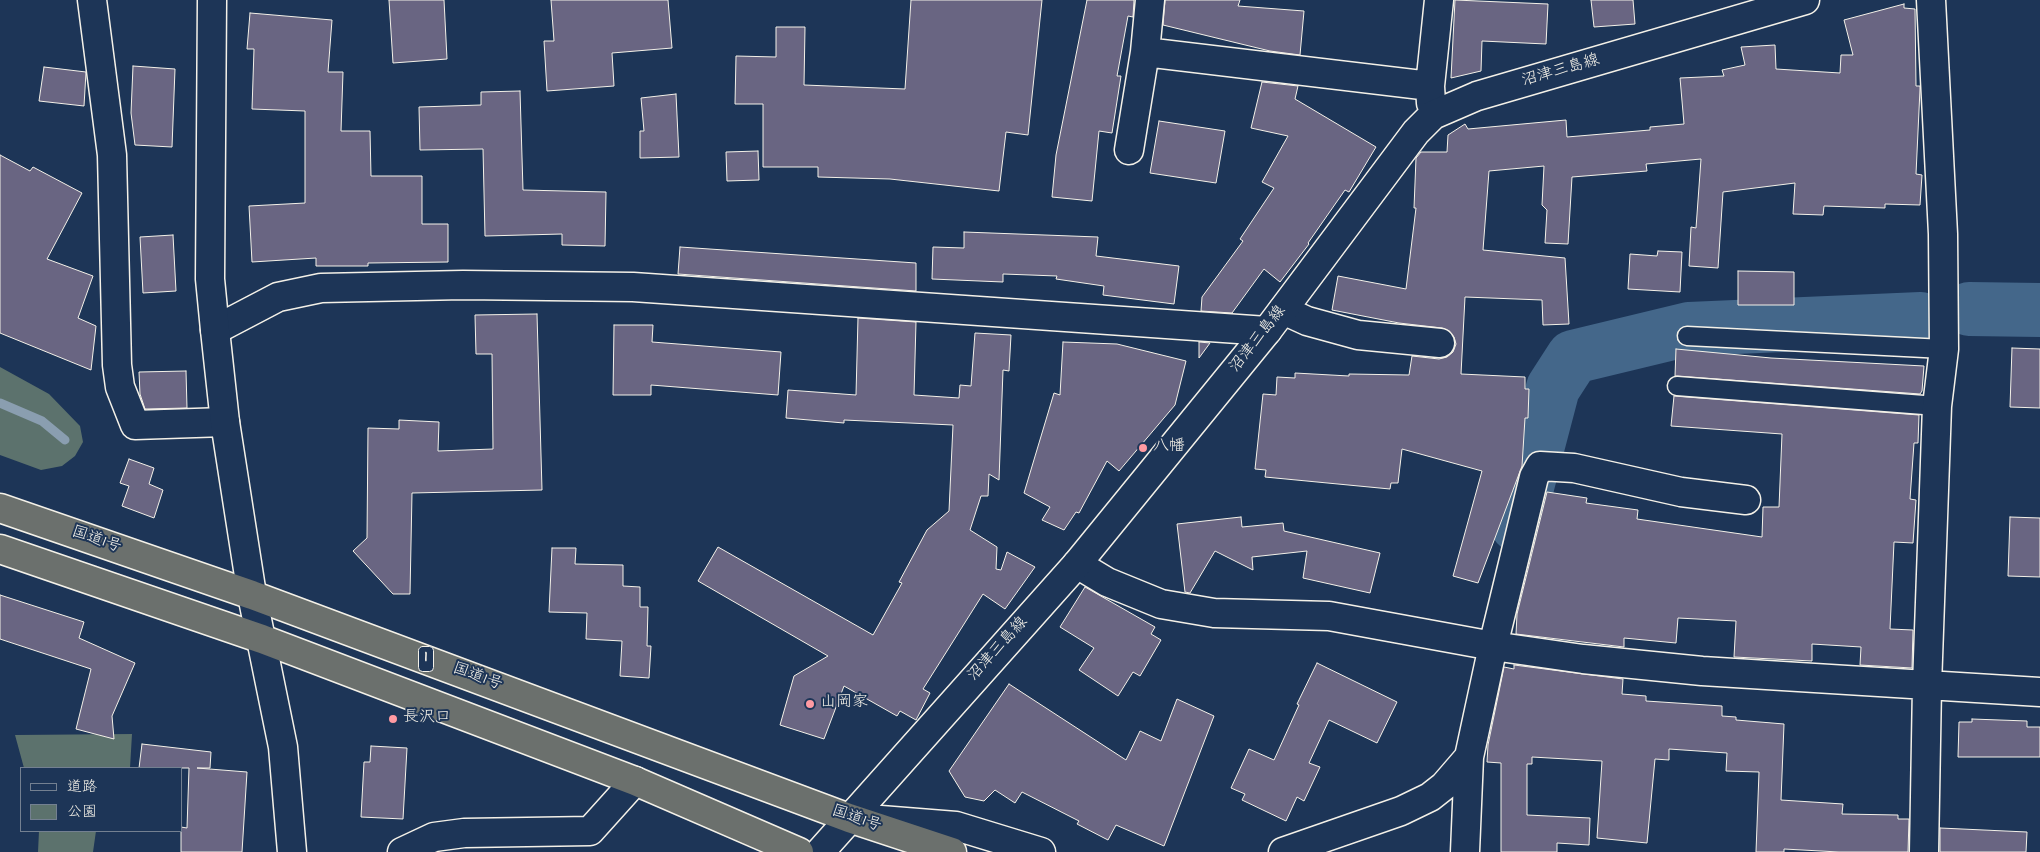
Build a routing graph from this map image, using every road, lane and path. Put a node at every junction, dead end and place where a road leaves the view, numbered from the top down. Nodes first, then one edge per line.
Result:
1 (92, 0) edge
2 (212, 0) edge
3 (1150, 0) edge
4 (1439, 0) edge
5 (1805, 0) edge
6 (1931, 0) edge
7 (1145, 52) junction
8 (1430, 86) junction
9 (1432, 114) junction
10 (1129, 150) dead end
11 (1275, 321) junction
12 (215, 330) junction
13 (1688, 336) dead end
14 (1440, 344) dead end
15 (1944, 349) junction
16 (1676, 386) dead end
17 (1938, 406) junction
18 (225, 422) junction
19 (1746, 500) dead end
20 (0, 508) edge
21 (0, 549) edge
22 (1077, 564) junction
23 (252, 594) junction
24 (262, 639) junction
25 (1493, 646) junction
26 (1927, 686) junction
27 (2040, 692) edge
28 (1469, 756) junction
29 (635, 781) junction
30 (849, 818) junction
31 (292, 852) edge
32 (402, 852) edge
33 (799, 852) edge
34 (820, 852) edge
35 (952, 852) edge
36 (1041, 852) edge
37 (1284, 852) edge
38 (1465, 852) edge
39 (1924, 852) edge

1 - 18 street
2 - 12 street
3 - 7 street
4 - 8 street
5 - 9 street, 沼津三島線
6 - 15 street
7 - 8 street
7 - 10 street
8 - 9 street
9 - 11 street, 沼津三島線
11 - 12 street
11 - 14 street
11 - 22 street, 沼津三島線
12 - 18 street
13 - 15 lane
15 - 17 street
16 - 17 lane
17 - 26 street
18 - 23 street
19 - 25 street
20 - 23 highway, 国道1号 / 1
21 - 24 highway
22 - 25 street
22 - 30 street, 沼津三島線
23 - 24 street
23 - 30 highway, 国道1号 / 1
24 - 29 highway
24 - 31 street
25 - 26 street
25 - 28 street
26 - 27 street
26 - 39 street
28 - 37 street
28 - 38 street
29 - 32 street
29 - 33 highway
30 - 34 street, 沼津三島線
30 - 35 highway, 国道1号 / 1
30 - 36 street

